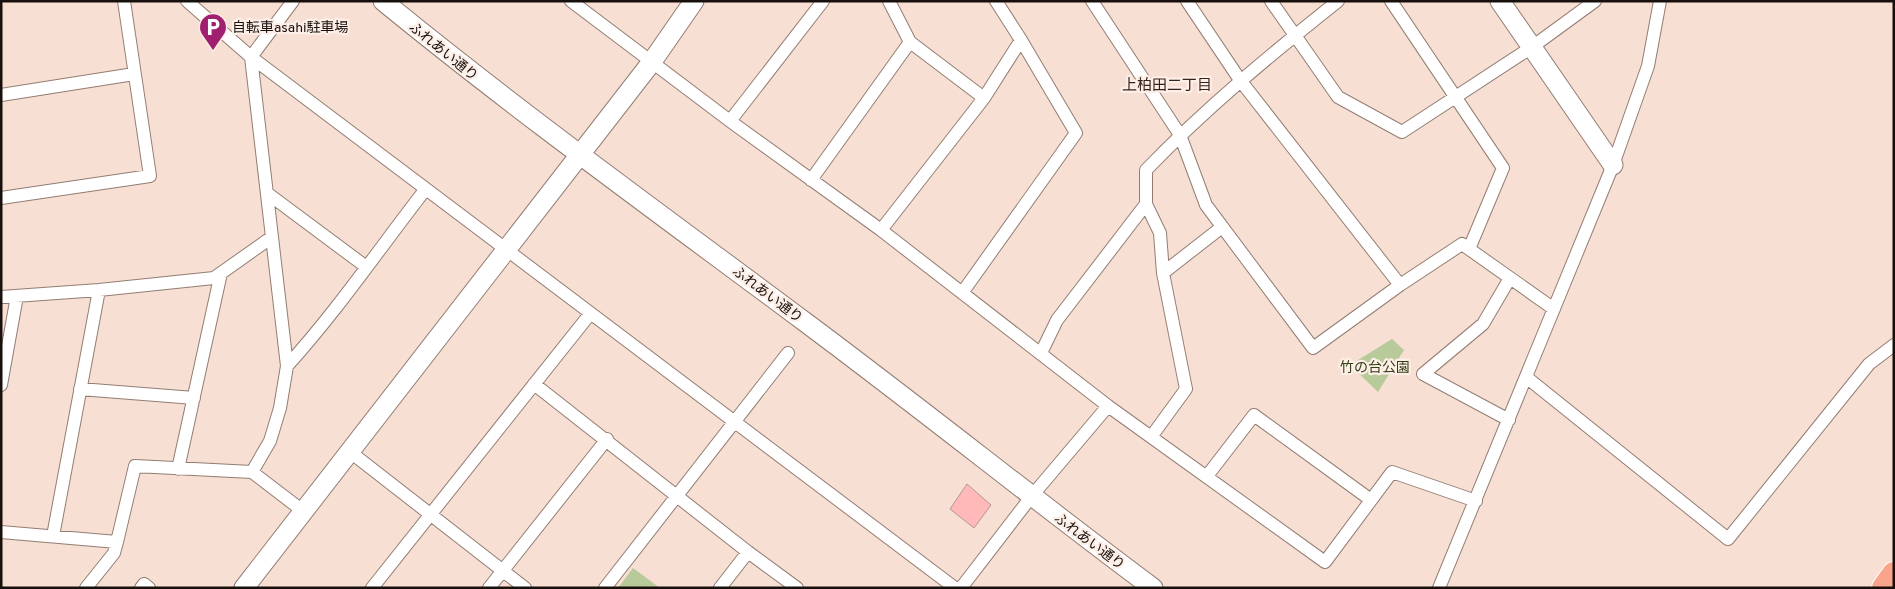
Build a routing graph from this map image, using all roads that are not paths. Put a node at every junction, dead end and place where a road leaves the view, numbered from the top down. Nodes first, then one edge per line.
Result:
1 (124, 1) edge
2 (187, 1) edge
3 (293, 1) edge
4 (383, 1) edge
5 (694, 1) edge
6 (823, 1) edge
7 (889, 1) edge
8 (996, 1) edge
9 (1092, 1) edge
10 (1187, 1) edge
11 (1271, 1) edge
12 (1338, 1) edge
13 (1392, 1) edge
14 (1500, 1) edge
15 (1595, 1) edge
16 (1660, 1) edge
17 (573, 2) edge
18 (1295, 36) junction
19 (1021, 40) junction
20 (910, 42) junction
21 (1532, 47) junction
22 (251, 57) junction
23 (651, 63) junction
24 (134, 74) junction
25 (1240, 80) junction
26 (1, 95) edge
27 (1456, 97) junction
28 (984, 98) junction
29 (730, 121) junction
30 (1180, 135) junction
31 (579, 154) junction
32 (1613, 165) junction
33 (811, 180) junction
34 (425, 190) junction
35 (267, 193) junction
36 (1, 198) edge
37 (1146, 204) junction
38 (1222, 227) junction
39 (881, 230) junction
40 (272, 237) junction
41 (504, 249) junction
42 (1469, 249) junction
43 (365, 266) junction
44 (221, 273) junction
45 (1163, 273) junction
46 (1510, 278) junction
47 (1400, 285) junction
48 (99, 290) junction
49 (962, 292) junction
50 (17, 296) junction
51 (1, 297) edge
52 (1554, 309) junction
53 (590, 314) junction
54 (1894, 345) edge
55 (788, 353) dead end
56 (1040, 353) junction
57 (287, 366) junction
58 (1526, 376) junction
59 (534, 384) junction
60 (1, 385) edge
61 (80, 389) junction
62 (194, 398) junction
63 (1108, 406) junction
64 (1509, 420) junction
65 (734, 422) junction
66 (1152, 437) junction
67 (607, 439) junction
68 (349, 451) junction
69 (178, 468) junction
70 (252, 472) junction
71 (1207, 476) junction
72 (677, 496) junction
73 (1031, 497) junction
74 (1371, 500) junction
75 (1476, 501) junction
76 (302, 511) junction
77 (430, 515) junction
78 (1, 532) edge
79 (53, 536) junction
80 (117, 542) junction
81 (748, 552) junction
82 (503, 571) junction
83 (1894, 574) edge
84 (86, 588) edge
85 (141, 588) edge
86 (149, 588) edge
87 (244, 588) edge
88 (372, 588) edge
89 (489, 588) edge
90 (525, 588) edge
91 (605, 588) edge
92 (720, 588) edge
93 (797, 588) edge
94 (955, 588) edge
95 (961, 588) edge
96 (1153, 588) edge
97 (1439, 588) edge
98 (1884, 588) edge

1 - 24 street
2 - 22 street
3 - 22 street
4 - 31 street, ふれあい通り
5 - 23 street
6 - 29 street
7 - 20 street
8 - 19 street
9 - 30 street
10 - 25 street
11 - 18 street
12 - 18 street
13 - 27 street
14 - 21 street
15 - 21 street
16 - 32 street
17 - 23 street
18 - 25 street
18 - 27 street
19 - 28 street
19 - 49 street
20 - 28 street
20 - 33 street
21 - 27 street
21 - 32 street
22 - 34 street
22 - 35 street
23 - 29 street
23 - 31 street
24 - 26 street
24 - 36 street
25 - 30 street
25 - 47 street
27 - 42 street
28 - 39 street
29 - 33 street
30 - 37 street
30 - 38 street
31 - 41 street
31 - 73 street, ふれあい通り
32 - 52 street
33 - 39 street
34 - 41 street
34 - 43 street
35 - 40 street
35 - 43 street
37 - 45 street
37 - 56 street
38 - 45 street
38 - 47 street
39 - 49 street
40 - 44 street
40 - 57 street
41 - 53 street
41 - 68 street
42 - 46 street
42 - 47 street
43 - 57 street
44 - 48 street
44 - 62 street
45 - 66 street
46 - 52 street
46 - 64 street
48 - 50 street
48 - 61 street
49 - 56 street
50 - 51 street
50 - 60 street
52 - 58 street
53 - 59 street
53 - 65 street
54 - 58 street
55 - 65 street
56 - 63 street
57 - 70 street
58 - 64 street
59 - 67 street
59 - 77 street
61 - 62 street
61 - 79 street
62 - 69 street
63 - 66 street
63 - 73 street
64 - 75 street
65 - 72 street
65 - 94 street
66 - 71 street
67 - 72 street
67 - 82 street
68 - 76 street
68 - 77 street
69 - 70 street
69 - 80 street
70 - 76 street
71 - 74 street
71 - 74 street
72 - 81 street
72 - 91 street
73 - 95 street
73 - 96 street, ふれあい通り
74 - 75 street
75 - 97 street
76 - 87 street
77 - 82 street
77 - 88 street
78 - 79 street
79 - 80 street
80 - 84 street
81 - 92 street
81 - 93 street
82 - 89 street
82 - 90 street
83 - 98 highway
85 - 86 street

